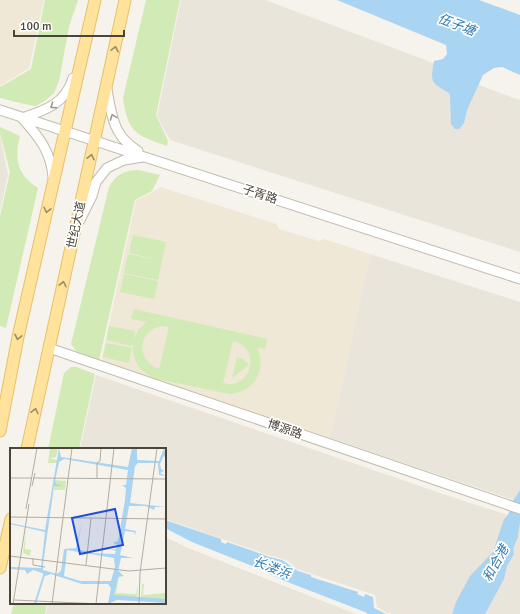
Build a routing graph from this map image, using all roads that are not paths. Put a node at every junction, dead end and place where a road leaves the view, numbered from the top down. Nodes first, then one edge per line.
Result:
1 (95, 0) edge
2 (125, 0) edge
3 (84, 48) junction
4 (106, 87) junction
5 (0, 110) edge
6 (22, 118) junction
7 (65, 131) junction
8 (95, 140) junction
9 (146, 157) junction
10 (53, 183) junction
11 (74, 232) junction
12 (520, 279) edge
13 (49, 348) junction
14 (0, 431) edge
15 (27, 448) edge
16 (520, 509) edge
17 (10, 523) edge
18 (0, 568) edge

1 - 3 main road
4 -> 2 main road, 世纪大道
3 -> 6 street
3 - 7 main road
4 - 8 main road, 世纪大道
9 -> 4 street
5 - 6 street, 子胥路
6 - 7 street, 子胥路
6 - 10 street
7 - 8 street, 子胥路
7 - 10 main road
8 - 9 street, 子胥路
11 -> 8 main road, 世纪大道
9 - 11 street
9 - 12 street, 子胥路
10 -> 14 main road
13 -> 11 main road, 世纪大道
15 -> 13 main road, 世纪大道
13 - 16 street, 博源路
17 - 18 main road

